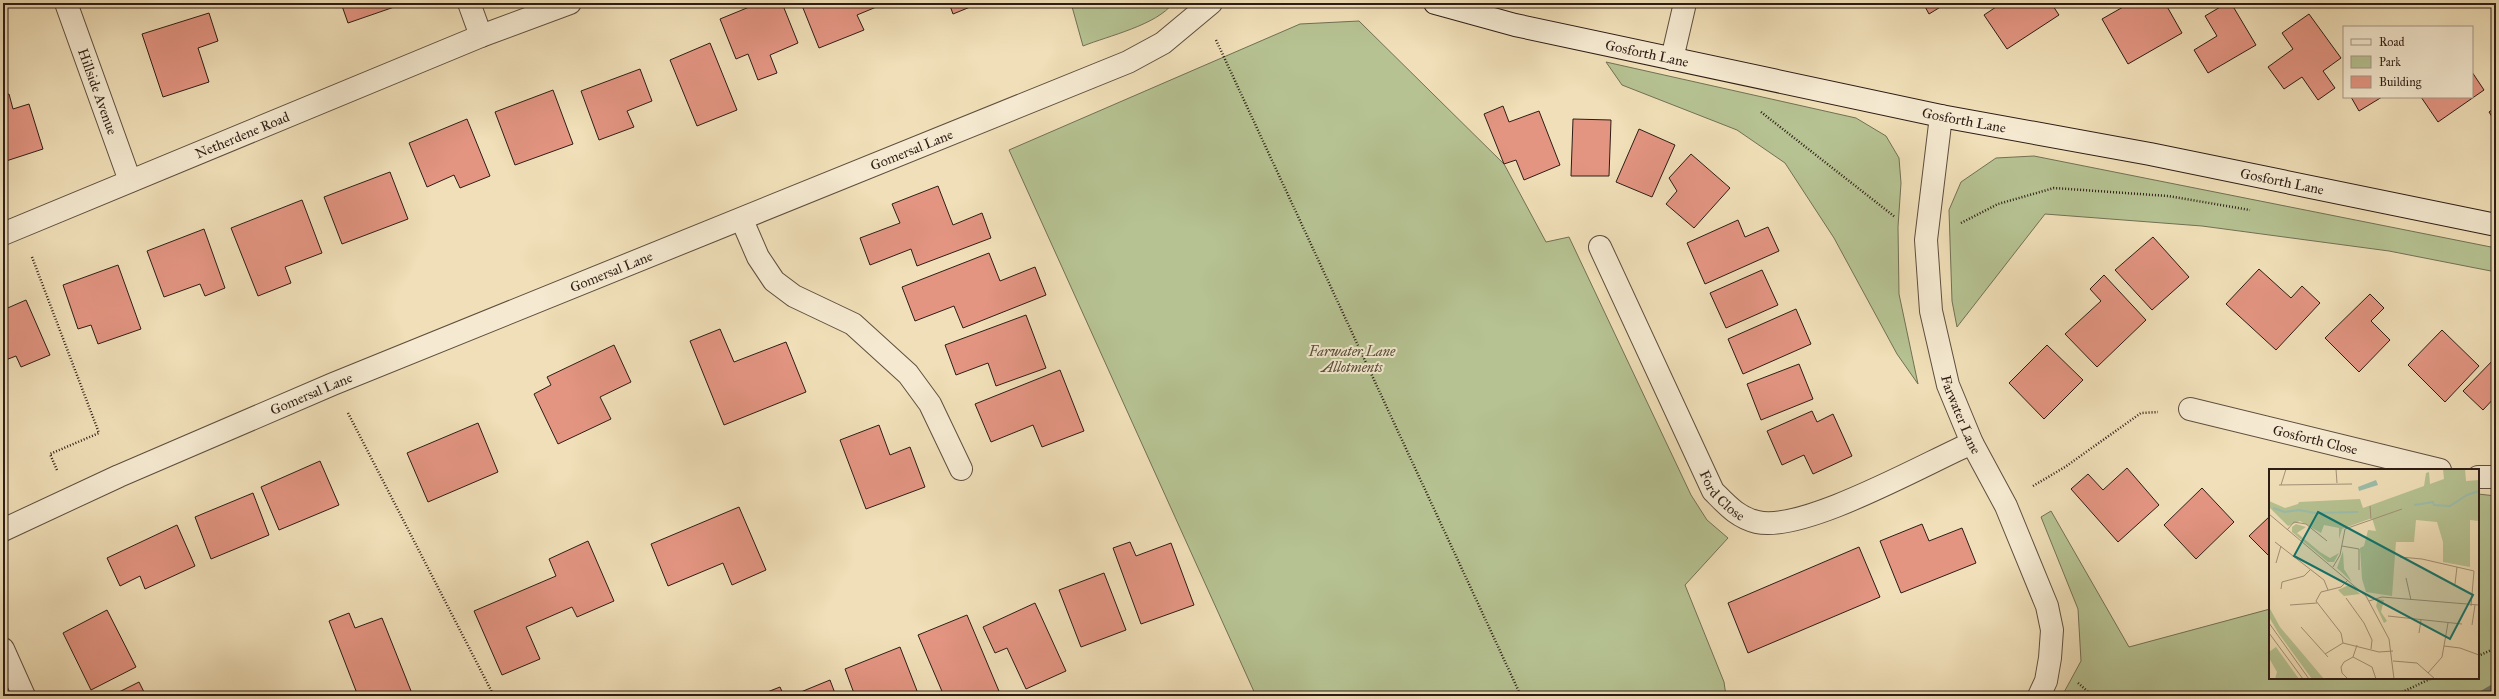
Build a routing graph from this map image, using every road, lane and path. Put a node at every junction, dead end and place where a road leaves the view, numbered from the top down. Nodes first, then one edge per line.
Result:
1 (66, 3) edge
2 (469, 3) edge
3 (570, 3) edge
4 (1435, 3) edge
5 (1685, 3) edge
6 (1207, 8) edge
7 (481, 36) junction
8 (1672, 60) junction
9 (1758, 109) dead end
10 (1941, 116) junction
11 (130, 181) junction
12 (2252, 210) dead end
13 (742, 220) junction
14 (2496, 225) edge
15 (12, 230) edge
16 (1926, 240) junction
17 (1600, 247) dead end
18 (333, 384) junction
19 (2190, 409) joint
20 (1972, 442) junction
21 (961, 469) dead end
22 (2436, 469) edge
23 (2479, 477) edge
24 (2496, 477) edge
25 (2032, 487) dead end
26 (70, 498) junction
27 (3, 530) edge
28 (2496, 648) edge
29 (3, 649) edge
30 (2479, 656) edge
31 (2430, 679) edge
32 (24, 696) edge
33 (494, 696) edge
34 (1522, 696) edge
35 (2039, 696) edge
36 (2394, 696) edge

1 - 11 street, Hillside Avenue
2 - 7 street
3 - 7 street, Netherdene Road
4 - 8 street, Gosforth Lane
5 - 8 street
6 - 13 street, Gomersal Lane
6 - 34 path
7 - 11 street, Netherdene Road
8 - 10 street, Gosforth Lane
9 - 16 path
10 - 14 street, Gosforth Lane
10 - 16 street, Farwater Lane
11 - 15 street, Netherdene Road
12 - 16 path
13 - 18 street, Gomersal Lane
13 - 21 street
15 - 26 path
16 - 20 street, Farwater Lane
17 - 20 street, Ford Close
18 - 26 street, Gomersal Lane
18 - 33 path
19 - 22 street, Gosforth Close
19 - 25 path
20 - 35 street, Farwater Lane
23 - 24 street
26 - 27 street, Gomersal Lane
28 - 30 path
29 - 32 street
31 - 36 path

